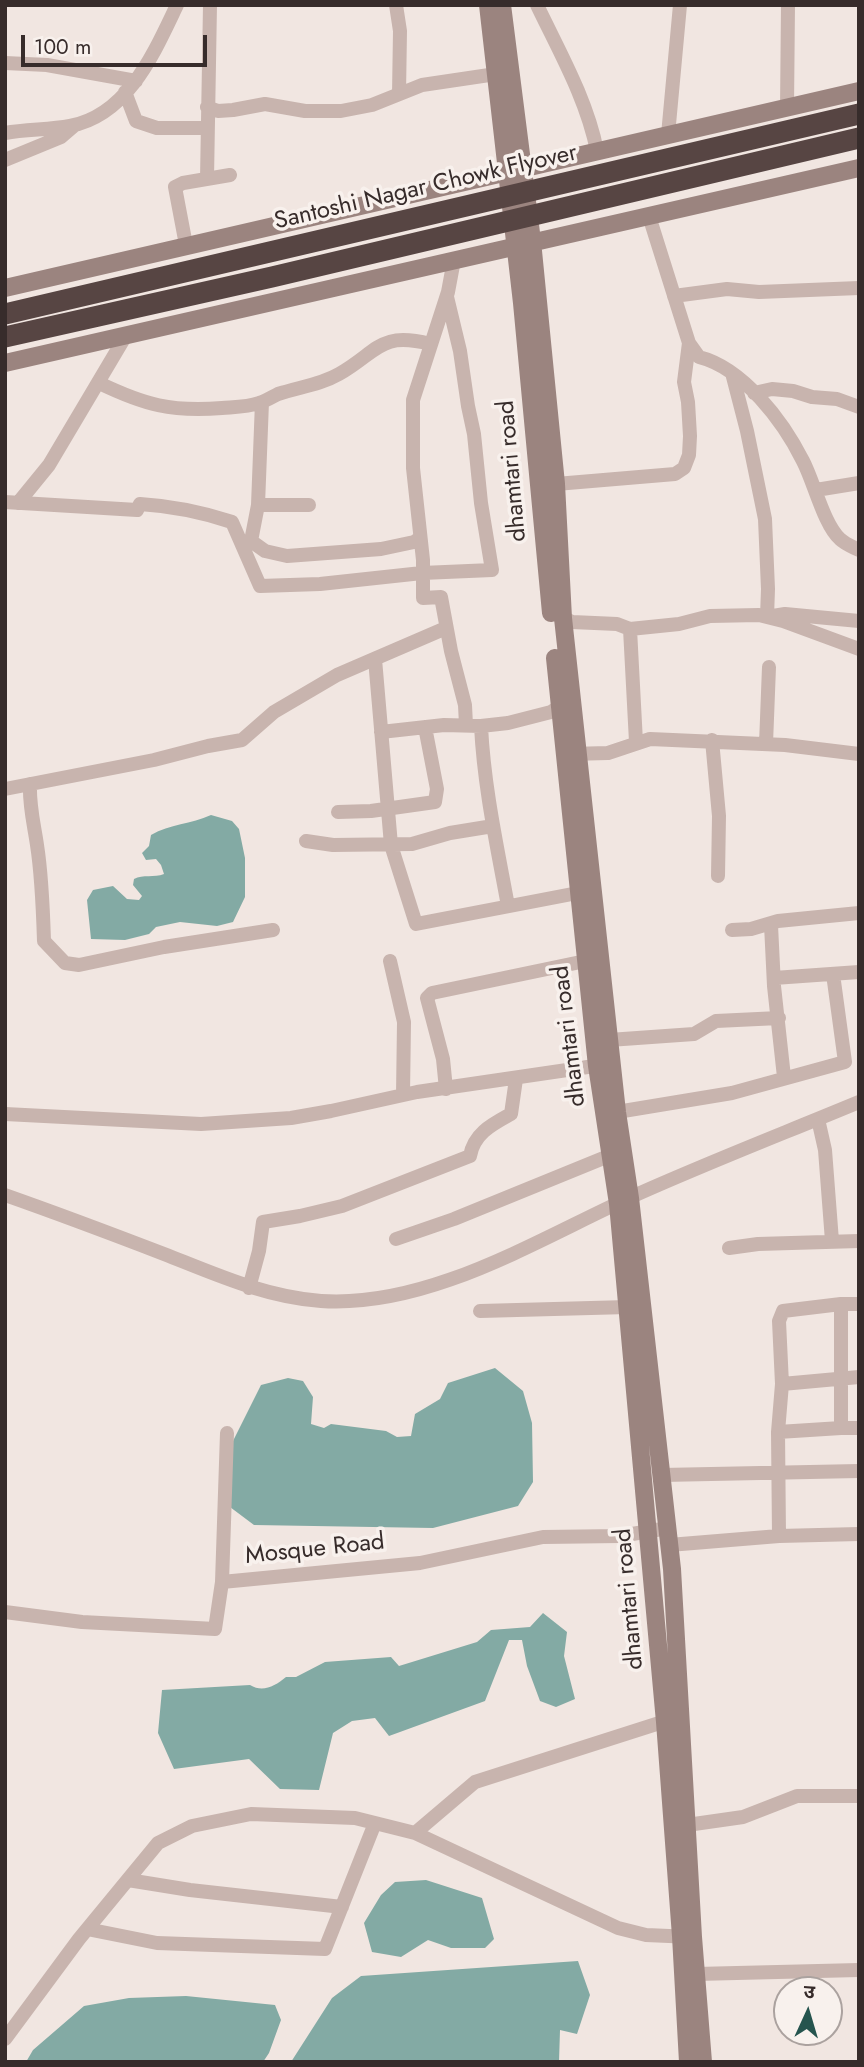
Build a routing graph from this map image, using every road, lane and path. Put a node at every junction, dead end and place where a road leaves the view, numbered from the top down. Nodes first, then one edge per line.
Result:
1 (177, 5) edge
2 (210, 5) edge
3 (396, 5) edge
4 (488, 5) edge
5 (502, 5) edge
6 (537, 5) edge
7 (680, 5) edge
8 (788, 5) edge
9 (5, 63) edge
10 (496, 74) junction
11 (131, 86) junction
12 (859, 91) edge
13 (399, 94) junction
14 (207, 107) junction
15 (787, 108) junction
16 (859, 114) edge
17 (75, 124) junction
18 (206, 128) junction
19 (5, 133) edge
20 (668, 135) junction
21 (859, 138) edge
22 (597, 151) junction
23 (5, 160) edge
24 (859, 168) edge
25 (515, 170) junction
26 (230, 175) dead end
27 (207, 179) junction
28 (649, 216) junction
29 (524, 244) junction
30 (186, 245) junction
31 (454, 261) junction
32 (5, 288) edge
33 (859, 288) edge
34 (674, 296) junction
35 (447, 297) junction
36 (5, 314) edge
37 (5, 337) edge
38 (125, 337) junction
39 (689, 343) junction
40 (430, 344) junction
41 (5, 363) edge
42 (732, 373) junction
43 (99, 383) junction
44 (754, 393) junction
45 (261, 402) junction
46 (859, 407) edge
47 (859, 483) edge
48 (556, 484) junction
49 (816, 490) junction
50 (12, 502) edge
51 (258, 505) junction
52 (309, 505) dead end
53 (419, 538) junction
54 (859, 550) edge
55 (422, 573) junction
56 (766, 617) junction
57 (562, 618) junction
58 (859, 621) edge
59 (446, 628) junction
60 (630, 629) junction
61 (859, 649) edge
62 (374, 659) junction
63 (769, 667) dead end
64 (566, 703) junction
65 (474, 726) junction
66 (425, 727) junction
67 (381, 732) junction
68 (712, 740) junction
69 (636, 742) junction
70 (766, 744) junction
71 (571, 754) junction
72 (859, 754) edge
73 (30, 784) junction
74 (5, 789) edge
75 (388, 809) junction
76 (338, 812) dead end
77 (493, 826) junction
78 (306, 841) dead end
79 (391, 845) junction
80 (718, 876) dead end
81 (586, 891) junction
82 (508, 906) junction
83 (859, 913) edge
84 (771, 925) junction
85 (273, 930) dead end
86 (733, 930) dead end
87 (593, 960) junction
88 (390, 961) dead end
89 (859, 972) edge
90 (833, 974) junction
91 (774, 978) junction
92 (779, 1018) junction
93 (609, 1040) junction
94 (604, 1064) junction
95 (784, 1077) junction
96 (516, 1079) junction
97 (446, 1089) junction
98 (403, 1095) junction
99 (859, 1102) edge
100 (617, 1112) junction
101 (5, 1114) edge
102 (818, 1119) junction
103 (611, 1155) junction
104 (5, 1195) edge
105 (624, 1201) junction
106 (396, 1239) dead end
107 (832, 1241) junction
108 (859, 1241) edge
109 (729, 1248) dead end
110 (249, 1288) junction
111 (841, 1304) junction
112 (859, 1304) edge
113 (628, 1307) junction
114 (480, 1311) dead end
115 (859, 1377) edge
116 (841, 1379) junction
117 (782, 1384) junction
118 (841, 1428) junction
119 (859, 1428) edge
120 (778, 1432) junction
121 (227, 1433) dead end
122 (859, 1471) edge
123 (778, 1473) junction
124 (662, 1475) junction
125 (649, 1531) junction
126 (859, 1534) edge
127 (779, 1536) junction
128 (668, 1537) junction
129 (222, 1582) junction
130 (5, 1612) edge
131 (673, 1719) junction
132 (859, 1796) edge
133 (375, 1823) junction
134 (687, 1825) junction
135 (415, 1833) junction
136 (128, 1880) junction
137 (342, 1907) junction
138 (87, 1929) junction
139 (687, 1937) junction
140 (859, 1970) edge
141 (696, 1974) junction
142 (5, 2039) edge
143 (688, 2062) edge
144 (703, 2062) edge

1 - 11 street
2 - 14 street
3 - 13 street
4 - 10 main road
5 - 25 main road
6 - 22 street
7 - 20 street
8 - 15 street
9 - 11 street
10 - 13 street
10 - 25 main road
11 - 17 street
11 - 18 street
12 - 15 main road
13 - 14 street
14 - 18 street
15 - 20 main road
16 - 36 highway, Santoshi Nagar Chowk Flyover, bridge
17 - 19 street
17 - 23 street
18 - 27 street
20 - 22 main road
21 - 37 highway, Santoshi Nagar Chowk Flyover, bridge
22 - 25 main road
24 - 28 main road
25 - 29 main road
25 - 30 main road
26 - 27 street
27 - 30 street
28 - 29 main road
28 - 34 street
29 - 31 main road
29 - 48 main road
29 - 64 main road, dhamtari road
30 - 32 main road
31 - 35 street
31 - 38 main road
33 - 34 street
34 - 39 street
35 - 40 street
35 - 55 street
38 - 41 main road
38 - 43 street
39 - 42 street
39 - 48 street
40 - 45 street
40 - 53 street
42 - 44 street
42 - 56 street
43 - 45 street
43 - 50 street
44 - 46 street
44 - 49 street
45 - 51 street
47 - 49 street
48 - 57 main road
49 - 54 street
50 - 55 street
51 - 52 street
51 - 53 street
53 - 55 street
55 - 59 street
56 - 58 street
56 - 60 street
56 - 61 street
57 - 60 street
57 - 64 main road
59 - 62 street
59 - 65 street
60 - 69 street
62 - 67 street
62 - 73 street
63 - 70 street
64 - 65 street
64 - 71 main road
65 - 66 street
65 - 77 street
66 - 67 street
66 - 75 street
67 - 75 street
68 - 69 street
68 - 70 street
68 - 80 street
69 - 71 street
70 - 72 street
71 - 81 main road
73 - 74 street
73 - 85 street
75 - 76 street
75 - 79 street
77 - 79 street
77 - 82 street
78 - 79 street
79 - 82 street
81 - 82 street
81 - 87 main road
83 - 84 street
84 - 86 street
84 - 91 street
87 - 93 main road
87 - 94 main road, dhamtari road
87 - 97 street
88 - 98 street
89 - 90 street
90 - 91 street
90 - 95 street
91 - 92 street
92 - 93 street
92 - 95 street
93 - 94 main road
94 - 96 street
94 - 100 main road
94 - 103 main road, dhamtari road
95 - 100 street
96 - 97 street
96 - 110 street
97 - 98 street
98 - 101 street
99 - 102 street
100 - 105 main road
102 - 105 street
102 - 107 street
103 - 105 main road, dhamtari road
103 - 106 street
104 - 110 street
105 - 110 street
105 - 113 main road, dhamtari road
105 - 124 main road
107 - 108 street
107 - 109 street
111 - 112 street
111 - 116 street
111 - 117 street
113 - 114 street
113 - 125 main road, dhamtari road
115 - 116 street
116 - 117 street
116 - 118 street
117 - 120 street
118 - 119 street
118 - 120 street
120 - 123 street
121 - 129 street
122 - 123 street
123 - 124 street
123 - 127 street
124 - 128 main road
125 - 128 street, Mosque Road
125 - 129 street, Mosque Road
125 - 131 main road, dhamtari road
126 - 127 street, Mosque Road
127 - 128 street, Mosque Road
128 - 131 main road
129 - 130 street, Mosque Road
131 - 134 main road
131 - 135 street
131 - 139 main road, dhamtari road
132 - 134 street
133 - 135 street
133 - 136 street
133 - 137 street
134 - 139 main road
135 - 139 street
136 - 137 street
136 - 138 street
137 - 138 street
138 - 142 street
139 - 141 main road
139 - 143 main road, dhamtari road
140 - 141 street
141 - 144 main road

